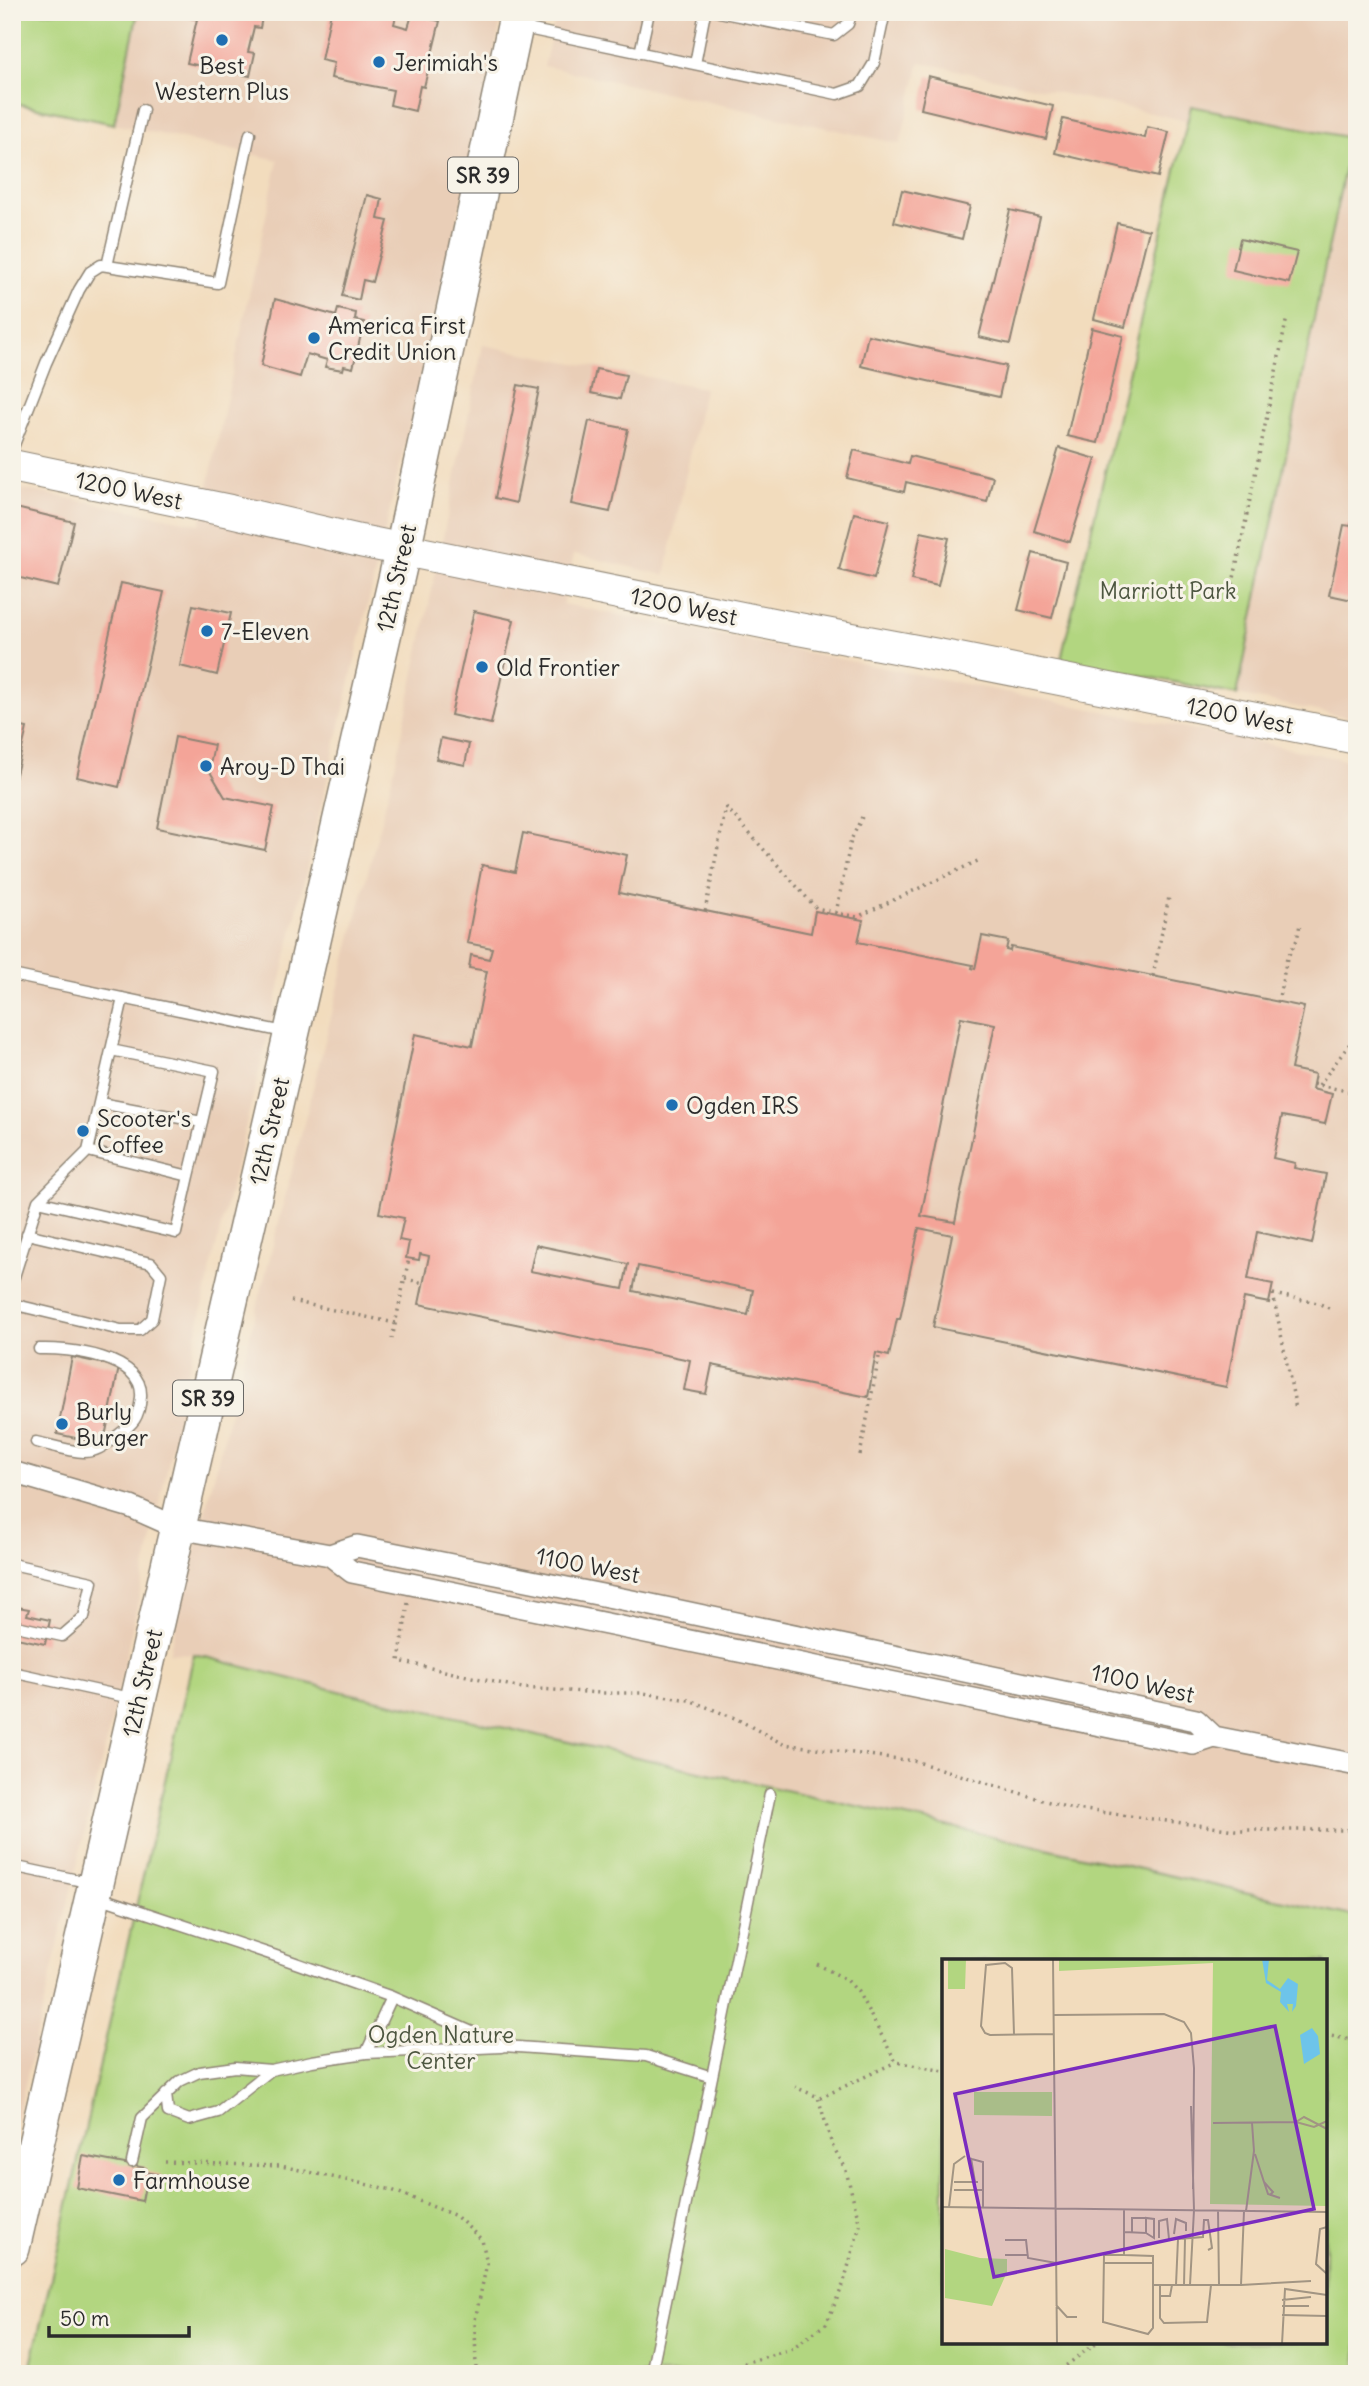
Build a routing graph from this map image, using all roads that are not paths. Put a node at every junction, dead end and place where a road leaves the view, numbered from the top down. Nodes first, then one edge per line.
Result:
1 (649, 12) edge
2 (705, 12) edge
3 (719, 12) edge
4 (852, 12) edge
5 (895, 12) edge
6 (884, 13) edge
7 (517, 19) edge
8 (640, 53) junction
9 (695, 64) junction
10 (143, 110) dead end
11 (250, 134) dead end
12 (107, 266) junction
13 (12, 450) edge
14 (12, 466) edge
15 (403, 549) junction
16 (1357, 738) edge
17 (12, 975) edge
18 (123, 998) junction
19 (292, 1033) junction
20 (111, 1050) junction
21 (100, 1103) junction
22 (202, 1122) junction
23 (88, 1151) junction
24 (189, 1176) junction
25 (38, 1201) junction
26 (27, 1234) junction
27 (12, 1283) edge
28 (12, 1304) edge
29 (39, 1349) dead end
30 (36, 1442) dead end
31 (12, 1472) edge
32 (178, 1528) junction
33 (330, 1555) junction
34 (410, 1556) junction
35 (12, 1563) edge
36 (408, 1583) junction
37 (12, 1625) edge
38 (12, 1672) edge
39 (138, 1700) junction
40 (1214, 1737) junction
41 (1357, 1765) edge
42 (770, 1794) dead end
43 (12, 1866) edge
44 (95, 1890) junction
45 (392, 1997) junction
46 (504, 2046) junction
47 (366, 2053) junction
48 (271, 2070) junction
49 (712, 2077) junction
50 (166, 2094) junction
51 (132, 2162) dead end
52 (12, 2248) edge
53 (651, 2374) edge

1 - 8 lane
2 - 9 lane
3 - 4 lane
5 - 6 lane
6 - 9 lane
7 - 8 lane
7 - 15 main road, 12th Street / SR 39
8 - 9 lane
10 - 12 lane
11 - 12 lane
12 - 13 lane
14 - 15 street, 1200 West
15 - 16 street, 1200 West
15 - 19 main road, 12th Street / SR 39
17 - 18 lane
18 - 19 lane
18 - 20 lane
19 - 32 main road, 12th Street / SR 39
20 - 21 lane
20 - 22 lane
21 - 22 lane
21 - 23 lane
22 - 24 lane
23 - 24 lane
23 - 25 lane
24 - 25 lane
25 - 26 lane
26 - 27 lane
26 - 28 lane
29 - 30 lane
31 - 32 street, 1100 West
32 - 33 street, 1100 West
32 - 39 main road, 12th Street / SR 39
33 - 34 street, 1100 West
33 - 36 street, 1100 West
34 - 36 street
34 - 40 street, 1100 West
35 - 37 lane
36 - 40 street, 1100 West
38 - 39 lane
39 - 44 main road, 12th Street / SR 39
40 - 41 street
42 - 49 lane
43 - 44 lane
44 - 45 lane
44 - 52 main road, 12th Street / SR 39
45 - 46 lane
45 - 47 lane
46 - 47 lane
46 - 49 lane
47 - 48 lane
48 - 50 lane
48 - 50 lane
49 - 53 lane
50 - 51 lane

